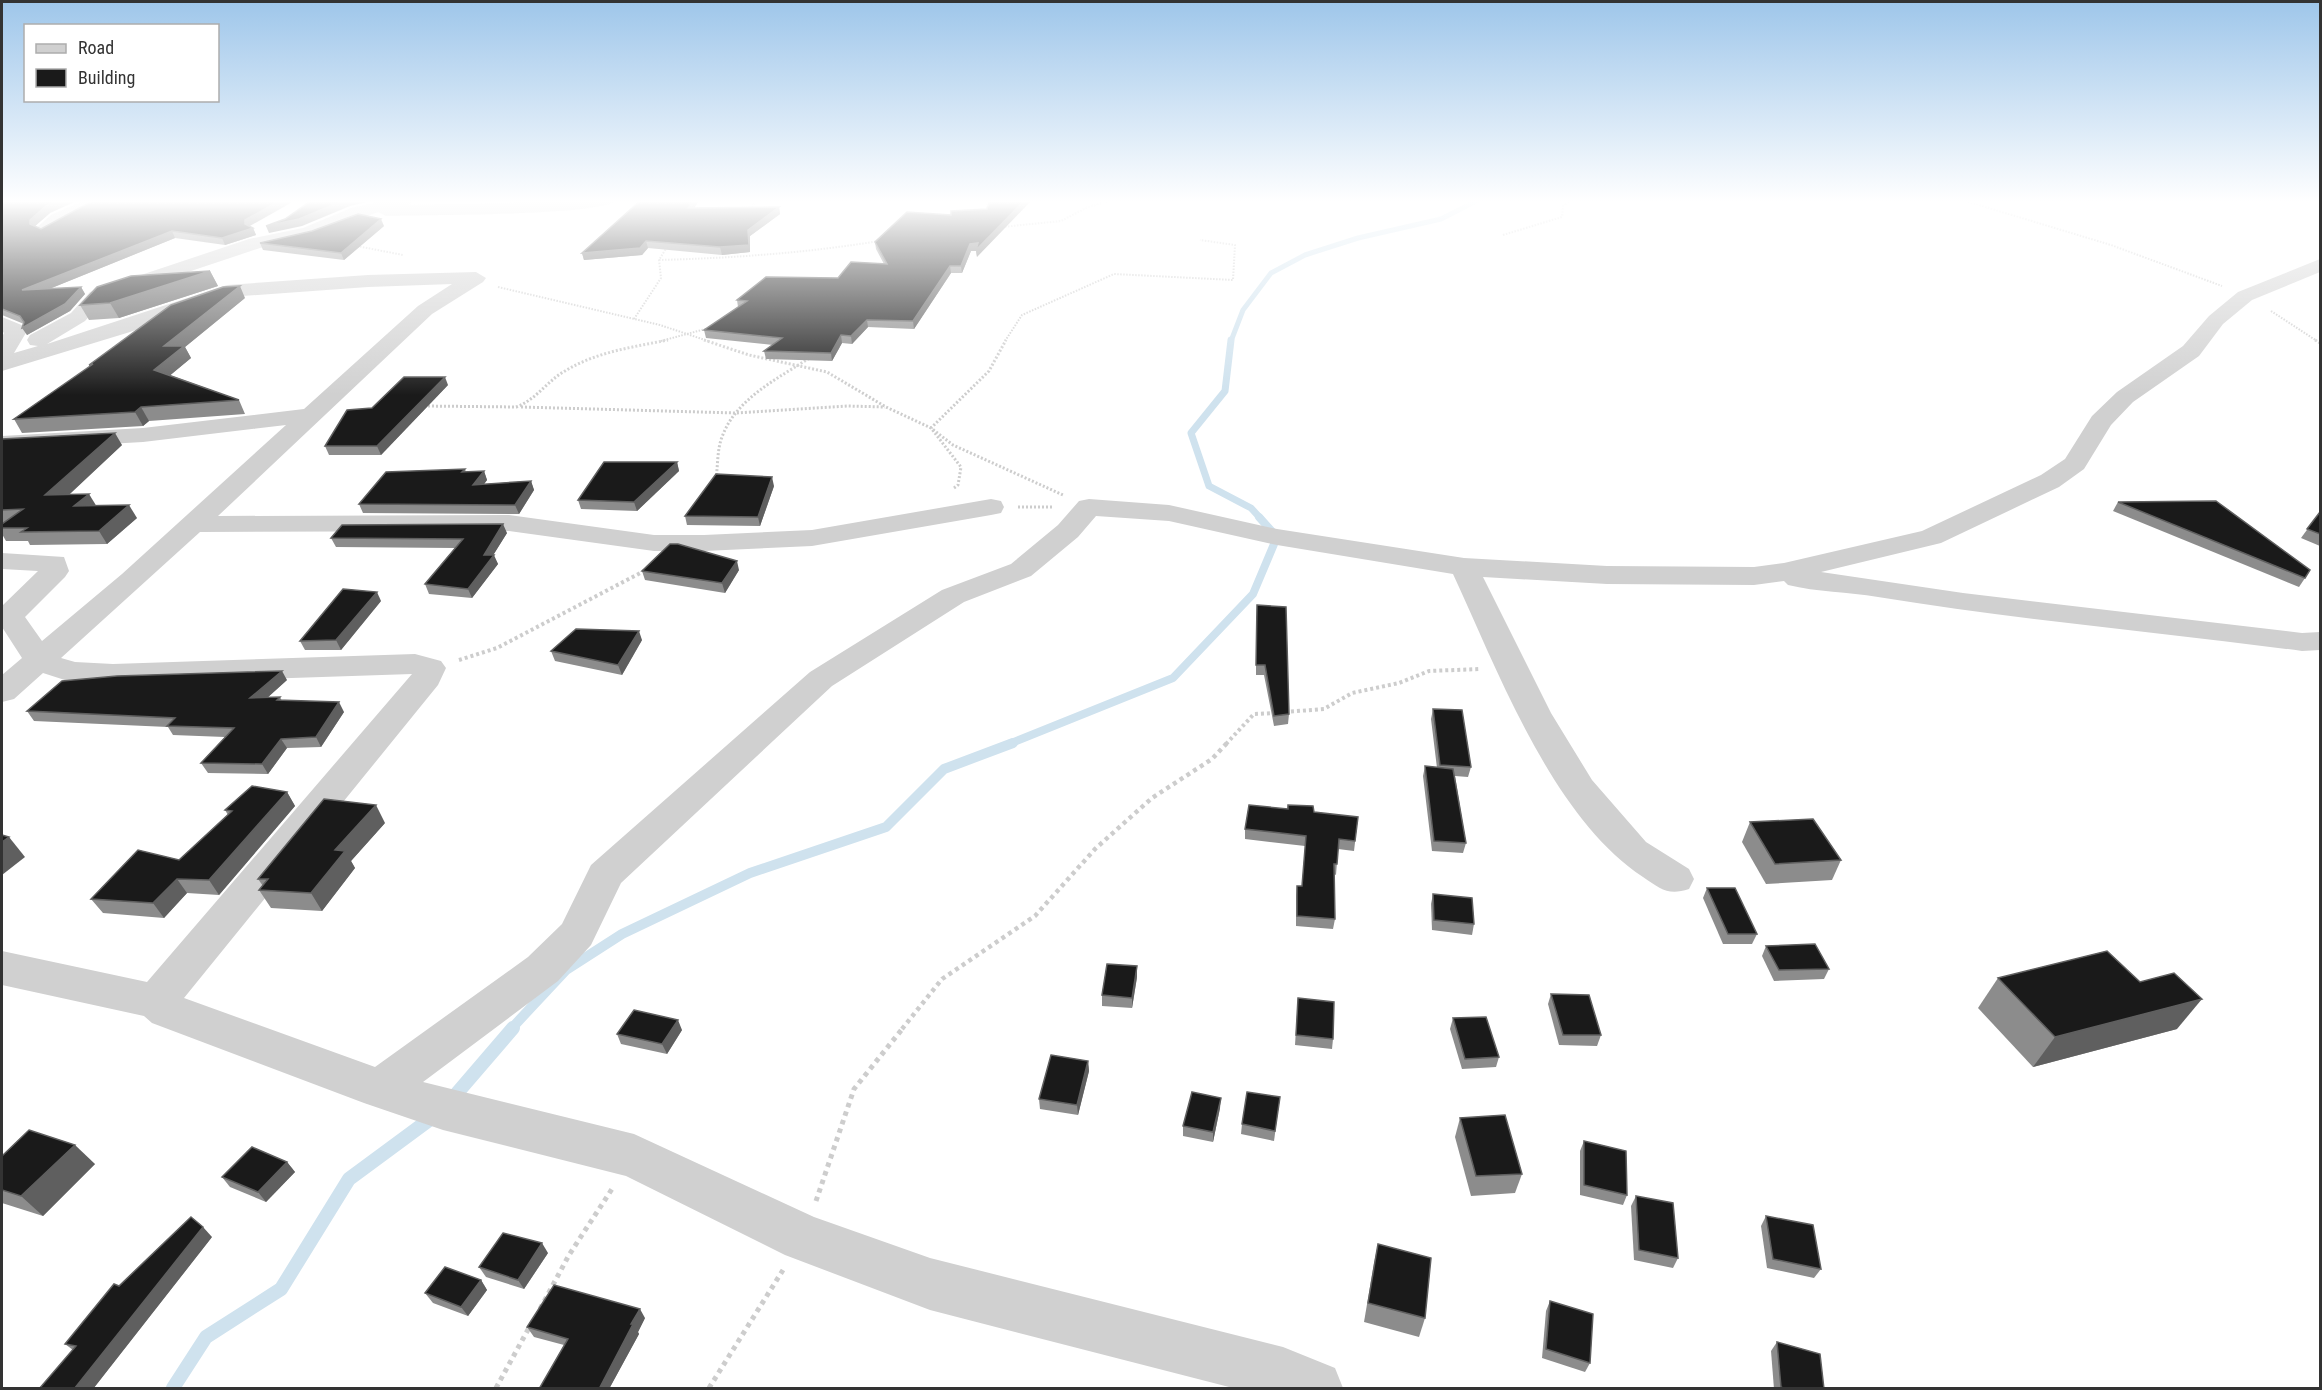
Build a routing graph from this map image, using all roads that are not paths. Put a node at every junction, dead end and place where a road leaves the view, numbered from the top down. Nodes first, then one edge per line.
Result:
1 (187, 265) edge
2 (191, 265) edge
3 (2320, 265) edge
4 (179, 269) junction
5 (2, 323) edge
6 (2, 355) edge
7 (2, 363) edge
8 (310, 415) junction
9 (2, 443) edge
10 (991, 507) road end
11 (192, 524) junction
12 (2, 561) edge
13 (1464, 567) junction
14 (1754, 576) junction
15 (2320, 641) edge
16 (40, 661) junction
17 (2, 692) edge
18 (1675, 879) dead end
19 (2, 968) edge
20 (156, 1001) junction
21 (380, 1089) junction
22 (1293, 1384) edge

1 - 4 street
2 - 4 street
3 - 14 street
4 - 7 street
5 - 6 street
7 - 8 street
8 - 9 street
8 - 11 street
10 - 11 street
11 - 16 street
12 - 16 street
13 - 14 street
13 - 18 street
13 - 21 street
14 - 15 street
16 - 17 street
16 - 20 street
19 - 20 street
20 - 21 street
21 - 22 street

